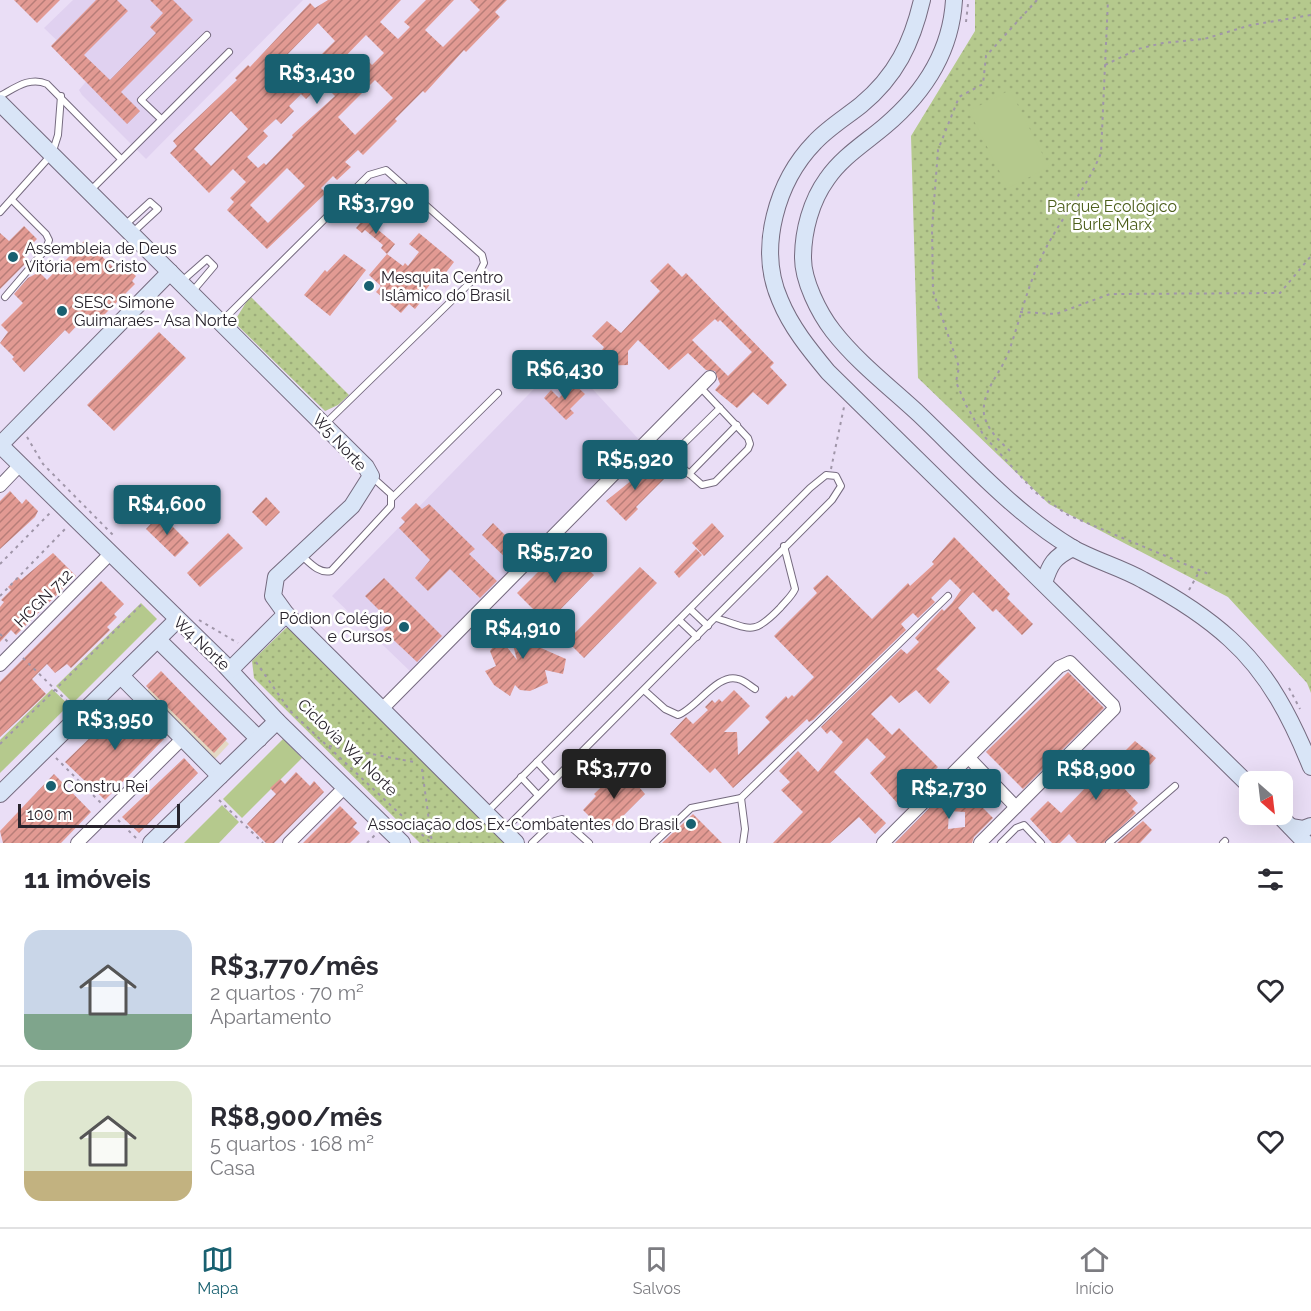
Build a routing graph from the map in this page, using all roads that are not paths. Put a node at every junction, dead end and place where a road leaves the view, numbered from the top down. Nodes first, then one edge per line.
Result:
1 (922, 0) edge
2 (954, 0) edge
3 (207, 36) dead end
4 (229, 52) dead end
5 (0, 96) edge
6 (61, 96) junction
7 (0, 104) edge
8 (161, 119) junction
9 (52, 154) junction
10 (121, 159) junction
11 (90, 191) junction
12 (12, 201) junction
13 (0, 213) edge
14 (128, 229) junction
15 (180, 282) junction
16 (5, 297) dead end
17 (221, 322) junction
18 (710, 377) dead end
19 (700, 388) junction
20 (498, 393) dead end
21 (720, 408) junction
22 (325, 424) junction
23 (737, 425) junction
24 (650, 440) junction
25 (0, 445) edge
26 (670, 457) junction
27 (20, 465) junction
28 (689, 474) junction
29 (371, 476) junction
30 (0, 486) edge
31 (392, 498) junction
32 (784, 546) junction
33 (114, 547) junction
34 (1072, 548) junction
35 (300, 555) junction
36 (1044, 583) junction
37 (948, 596) dead end
38 (690, 609) junction
39 (286, 614) junction
40 (184, 618) junction
41 (716, 618) junction
42 (679, 620) junction
43 (708, 626) junction
44 (697, 637) junction
45 (158, 640) junction
46 (0, 665) edge
47 (230, 670) junction
48 (121, 676) junction
49 (755, 689) dead end
50 (645, 691) junction
51 (382, 709) junction
52 (278, 721) junction
53 (259, 739) junction
54 (181, 740) junction
55 (969, 758) junction
56 (537, 762) junction
57 (1311, 767) edge
58 (1239, 775) edge
59 (220, 776) junction
60 (521, 777) junction
61 (553, 779) junction
62 (1175, 786) dead end
63 (345, 787) junction
64 (0, 794) edge
65 (537, 794) junction
66 (741, 798) junction
67 (1016, 807) junction
68 (486, 813) junction
69 (1311, 826) edge
70 (1291, 827) joint
71 (504, 831) junction
72 (77, 843) edge
73 (150, 843) edge
74 (289, 843) edge
75 (402, 843) edge
76 (516, 843) edge
77 (532, 843) edge
78 (589, 843) edge
79 (654, 843) edge
80 (743, 843) edge
81 (883, 843) edge
82 (980, 843) edge
83 (1001, 843) edge
84 (1040, 843) edge
85 (1108, 843) edge
86 (1306, 843) edge

1 - 36 street
2 - 34 street
3 - 8 lane
4 - 8 lane
5 - 6 lane
6 - 9 lane
6 - 10 lane
7 - 9 street, W5 Norte
8 - 10 lane
9 - 11 street, W5 Norte
9 - 12 lane
10 - 11 lane
11 - 14 street, W5 Norte
12 - 13 lane
12 - 16 lane
14 - 14 lane
14 - 15 street, W5 Norte
15 - 15 lane
15 - 17 street, W5 Norte
15 - 25 street
17 - 22 street, W5 Norte
17 - 22 lane
18 - 19 street
19 - 21 lane
19 - 24 street
20 - 31 lane
21 - 23 lane
21 - 26 lane
22 - 29 street, W5 Norte
23 - 28 lane
23 - 28 lane
24 - 26 lane
24 - 51 street
25 - 27 street, W4 Norte
26 - 28 lane
27 - 30 street
27 - 33 street, W4 Norte
29 - 31 lane
29 - 35 street, W5 Norte
31 - 35 lane
32 - 38 lane
32 - 41 lane
32 - 41 lane
33 - 40 street, W4 Norte
33 - 46 street, HCGN 712
34 - 36 street
34 - 57 street
35 - 39 street, W5 Norte
36 - 58 street
37 - 66 lane
38 - 42 lane
38 - 43 lane
39 - 47 street
39 - 51 street, W5 Norte
40 - 45 street
40 - 47 street, W4 Norte
41 - 43 lane
42 - 44 lane
42 - 56 lane
43 - 44 lane
44 - 50 lane
45 - 48 street
45 - 53 street
47 - 52 street, W4 Norte
48 - 54 street
48 - 64 street
49 - 50 lane
50 - 61 lane
51 - 68 street, W5 Norte
52 - 53 street
52 - 63 street, W4 Norte
53 - 59 street
54 - 59 street
54 - 72 street
55 - 67 street
55 - 67 street
55 - 81 street
56 - 60 lane
56 - 61 lane
59 - 73 street
60 - 65 lane
60 - 68 lane
61 - 65 lane
62 - 85 lane
63 - 74 street
63 - 75 street, W4 Norte
65 - 71 lane
66 - 79 lane
66 - 80 lane
67 - 82 street
68 - 71 street, W5 Norte
69 - 70 street
70 - 86 street
71 - 76 street, W5 Norte
77 - 78 lane
83 - 84 lane

